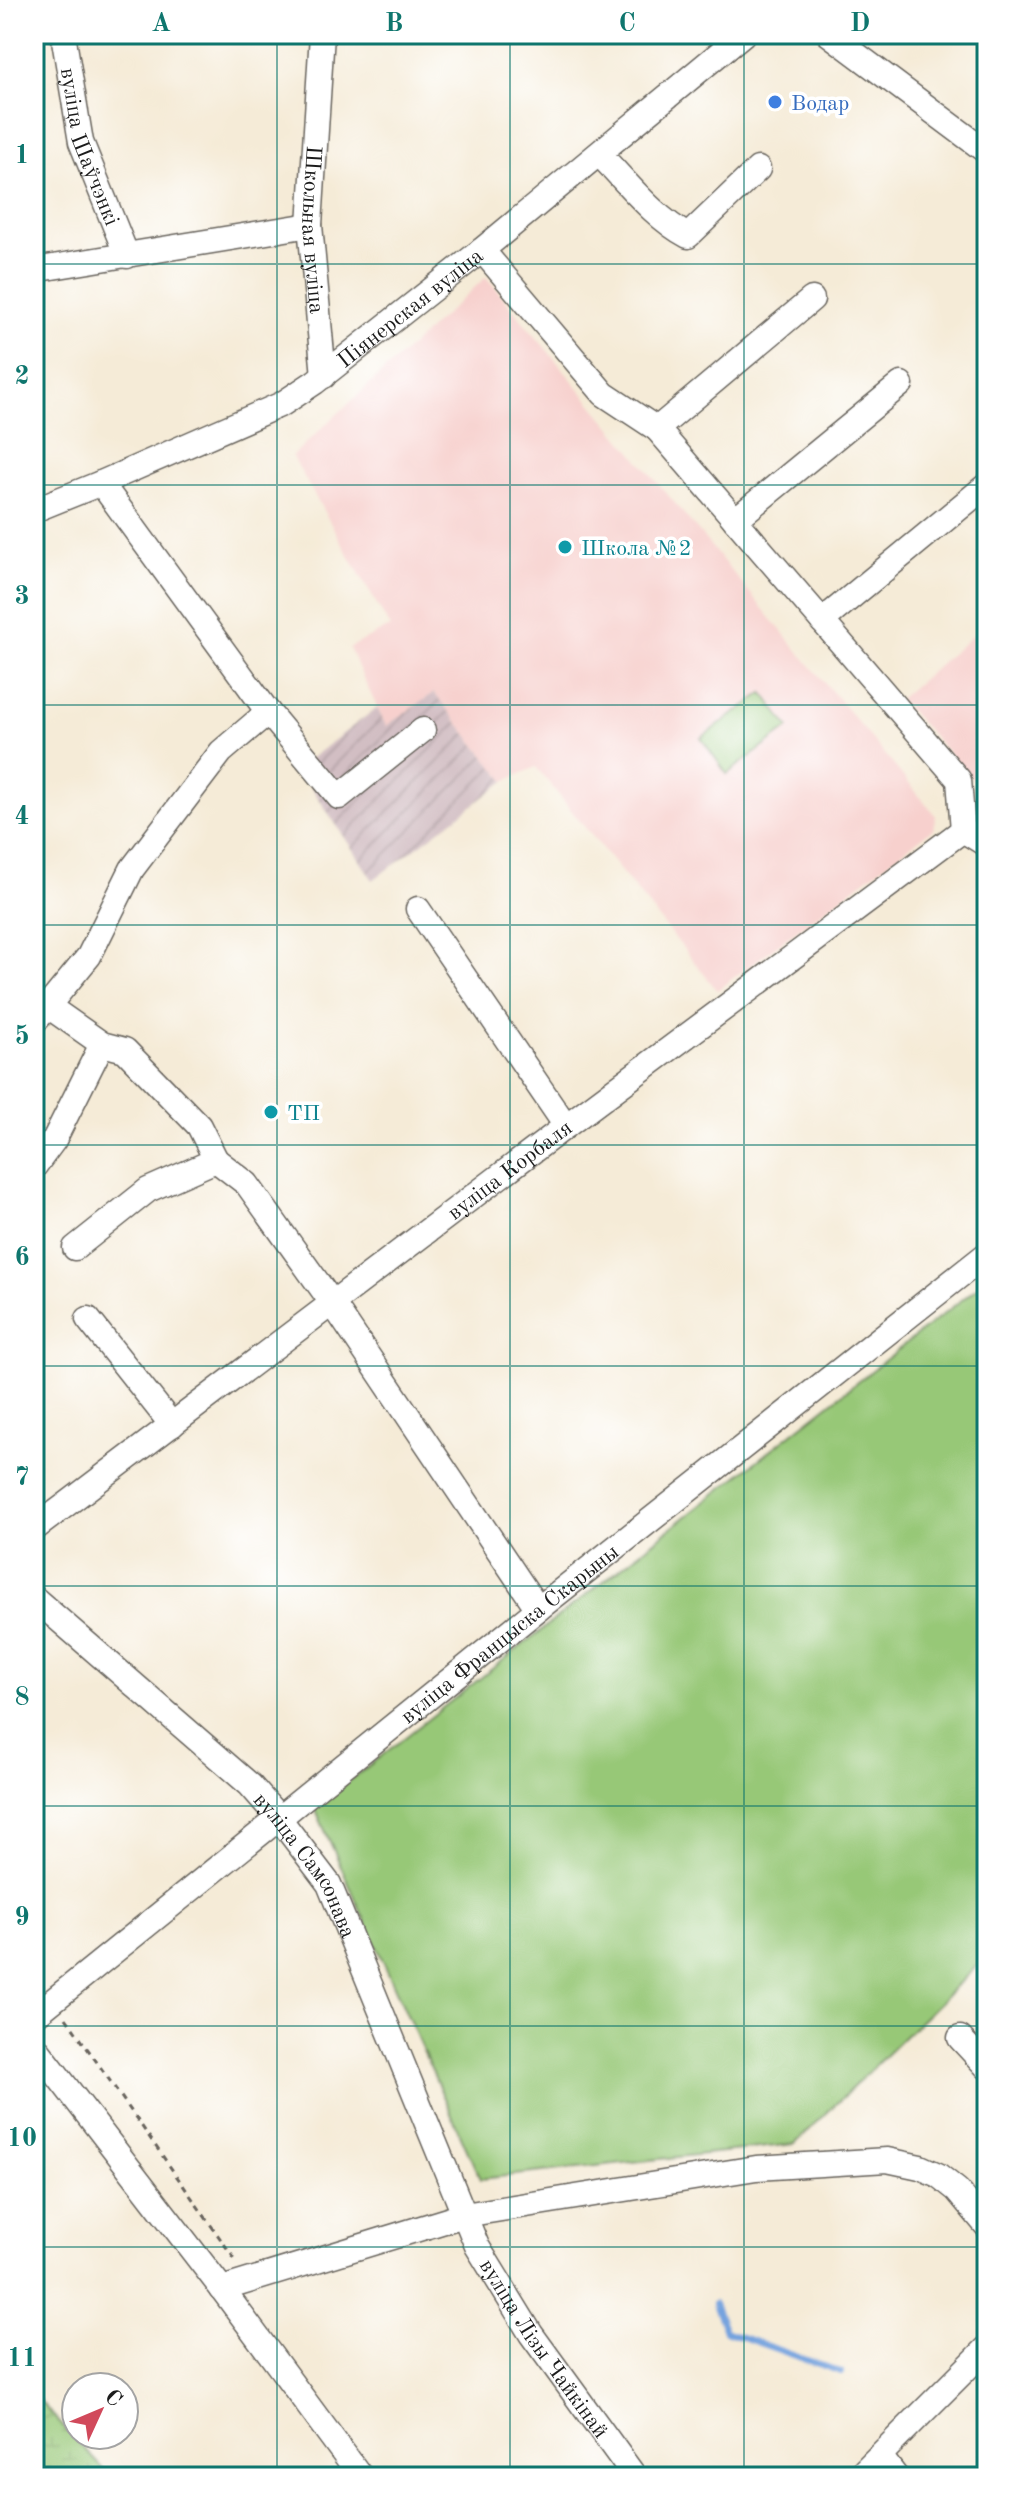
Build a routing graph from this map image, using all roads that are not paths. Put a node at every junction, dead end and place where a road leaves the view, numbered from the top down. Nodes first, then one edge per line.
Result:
1 (63, 34) edge
2 (322, 34) edge
3 (743, 34) edge
4 (829, 34) edge
5 (987, 152) edge
6 (599, 154) junction
7 (758, 169) dead end
8 (310, 225) junction
9 (482, 250) junction
10 (127, 256) junction
11 (34, 270) edge
12 (812, 299) dead end
13 (324, 376) junction
14 (901, 384) dead end
15 (657, 429) junction
16 (101, 483) junction
17 (987, 485) edge
18 (34, 510) edge
19 (735, 520) junction
20 (822, 621) junction
21 (268, 712) junction
22 (423, 730) dead end
23 (963, 830) junction
24 (987, 845) edge
25 (418, 909) dead end
26 (41, 1014) edge
27 (102, 1044) junction
28 (566, 1126) junction
29 (216, 1160) junction
30 (34, 1167) edge
31 (75, 1248) dead end
32 (987, 1254) edge
33 (333, 1304) junction
34 (88, 1319) dead end
35 (172, 1425) junction
36 (34, 1529) edge
37 (34, 1598) edge
38 (538, 1609) junction
39 (278, 1817) junction
40 (34, 2016) edge
41 (960, 2038) dead end
42 (34, 2045) edge
43 (987, 2067) edge
44 (464, 2215) junction
45 (987, 2226) edge
46 (222, 2289) junction
47 (987, 2348) edge
48 (880, 2456) junction
49 (361, 2477) edge
50 (635, 2477) edge
51 (858, 2477) edge
52 (896, 2477) edge

1 - 10 street, вуліца Шаўчэнкі
2 - 8 street, Школьная вуліца
3 - 6 street, Піянерская вуліца
4 - 5 street
6 - 7 street
6 - 9 street, Піянерская вуліца
8 - 10 street
8 - 13 street, Школьная вуліца
9 - 13 street, Піянерская вуліца
9 - 15 street
10 - 11 street
12 - 15 street
13 - 16 street, Піянерская вуліца
14 - 19 street
15 - 19 street
16 - 18 street, Піянерская вуліца
16 - 21 street
17 - 20 street
19 - 20 street
20 - 23 street
21 - 22 street
21 - 26 street
23 - 24 street
23 - 28 street, вуліца Корбаля
25 - 28 street
26 - 27 street
27 - 29 street
27 - 30 street
28 - 33 street, вуліца Корбаля
29 - 31 street
29 - 33 street
32 - 38 street, вуліца Францыска Скарыны
33 - 35 street, вуліца Корбаля
33 - 38 street
34 - 35 street
35 - 36 street, вуліца Корбаля
37 - 39 street, вуліца Самсонава
38 - 39 street, вуліца Францыска Скарыны
39 - 40 street, вуліца Францыска Скарыны
39 - 44 street, вуліца Самсонава
41 - 43 street
42 - 46 street
44 - 45 street
44 - 46 street
44 - 50 street, вуліца Лізы Чайкінай
46 - 49 street
47 - 48 street
48 - 51 street
48 - 52 street

